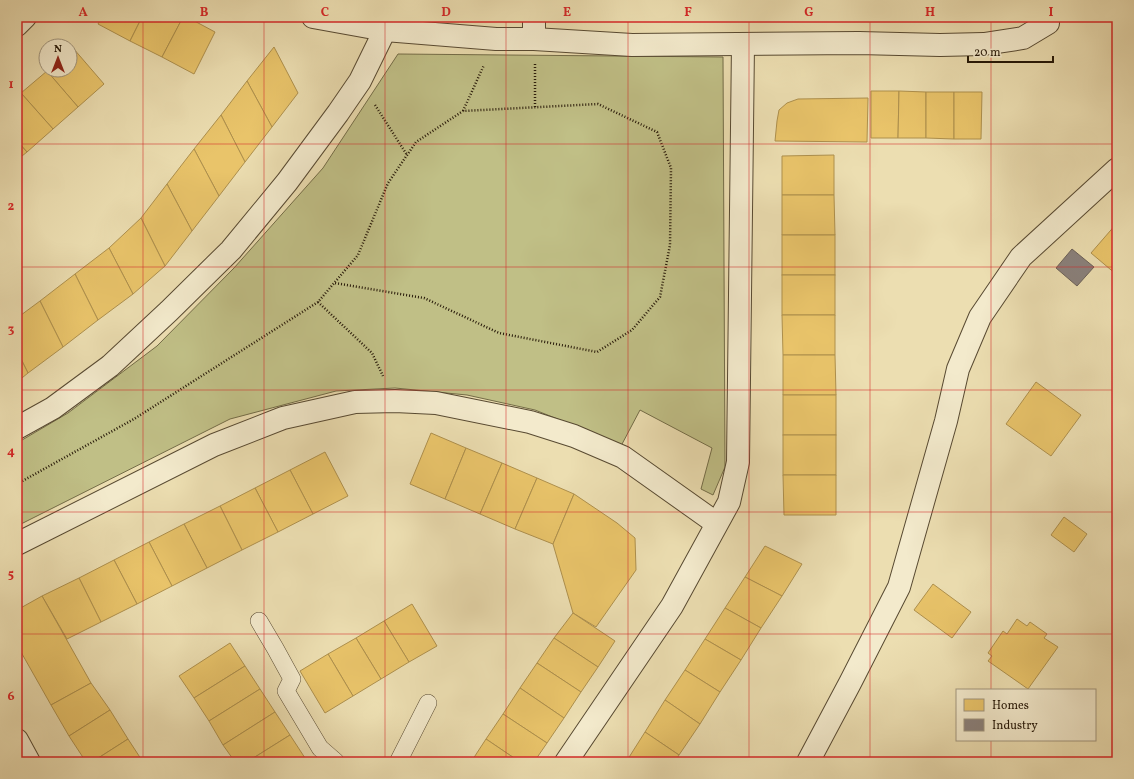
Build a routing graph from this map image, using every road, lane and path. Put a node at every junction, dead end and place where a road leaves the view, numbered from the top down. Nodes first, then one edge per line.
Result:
1 (25, 17) edge
2 (314, 17) edge
3 (534, 17) edge
4 (1048, 17) edge
5 (17, 25) edge
6 (385, 30) junction
7 (496, 39) junction
8 (534, 39) junction
9 (743, 44) junction
10 (360, 81) junction
11 (536, 108) junction
12 (463, 111) junction
13 (407, 155) junction
14 (1117, 169) edge
15 (334, 283) junction
16 (318, 302) junction
17 (395, 401) junction
18 (17, 428) edge
19 (17, 484) edge
20 (716, 523) junction
21 (17, 544) edge
22 (259, 621) dead end
23 (428, 703) dead end
24 (17, 740) edge
25 (29, 762) edge
26 (336, 762) edge
27 (397, 762) edge
28 (566, 762) edge
29 (808, 762) edge

1 - 5 street
2 - 6 street
3 - 8 street
4 - 9 street
6 - 7 street
6 - 10 street
7 - 8 street
7 - 12 path
8 - 9 street
8 - 11 path
9 - 20 street
10 - 13 path
10 - 18 street
11 - 12 path
11 - 15 path
12 - 13 path
13 - 15 path
14 - 29 street
15 - 16 path
16 - 17 path
16 - 19 path
17 - 20 street
17 - 21 street
20 - 28 street
22 - 26 lane
23 - 27 lane
24 - 25 street

